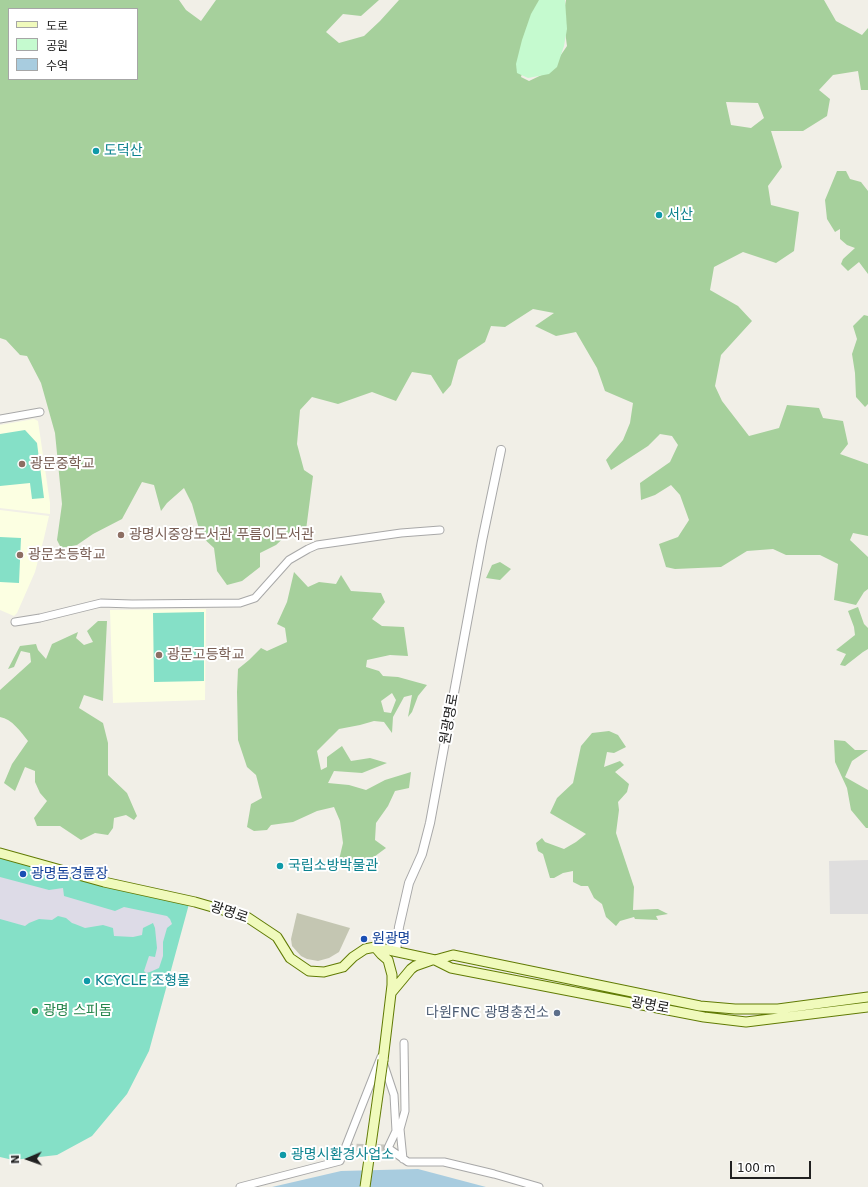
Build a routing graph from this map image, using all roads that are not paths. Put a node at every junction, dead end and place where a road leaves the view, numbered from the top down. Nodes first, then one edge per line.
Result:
1 (40, 412) dead end
2 (1, 416) edge
3 (501, 450) dead end
4 (440, 530) dead end
5 (15, 622) dead end
6 (0, 853) edge
7 (375, 947) junction
8 (396, 951) junction
9 (434, 960) junction
10 (392, 989) junction
11 (868, 998) edge
12 (868, 1007) edge
13 (404, 1043) dead end
14 (384, 1049) junction
15 (383, 1060) junction
16 (398, 1127) junction
17 (403, 1159) junction
18 (240, 1187) edge
19 (364, 1187) edge
20 (539, 1187) edge

1 - 2 street
3 - 8 street, 원광명로
4 - 5 street
6 - 7 main road, 광명로
7 - 8 main road, 광명로
7 - 10 main road
8 - 9 main road, 광명로
8 - 10 main road, 원광명로
9 - 10 main road
9 - 11 main road, 광명로
9 - 12 main road, 광명로
10 - 14 main road
13 - 16 street
14 - 15 main road
14 - 18 street
15 - 16 street
15 - 19 main road, bridge
16 - 17 street
16 - 17 street
17 - 20 street

